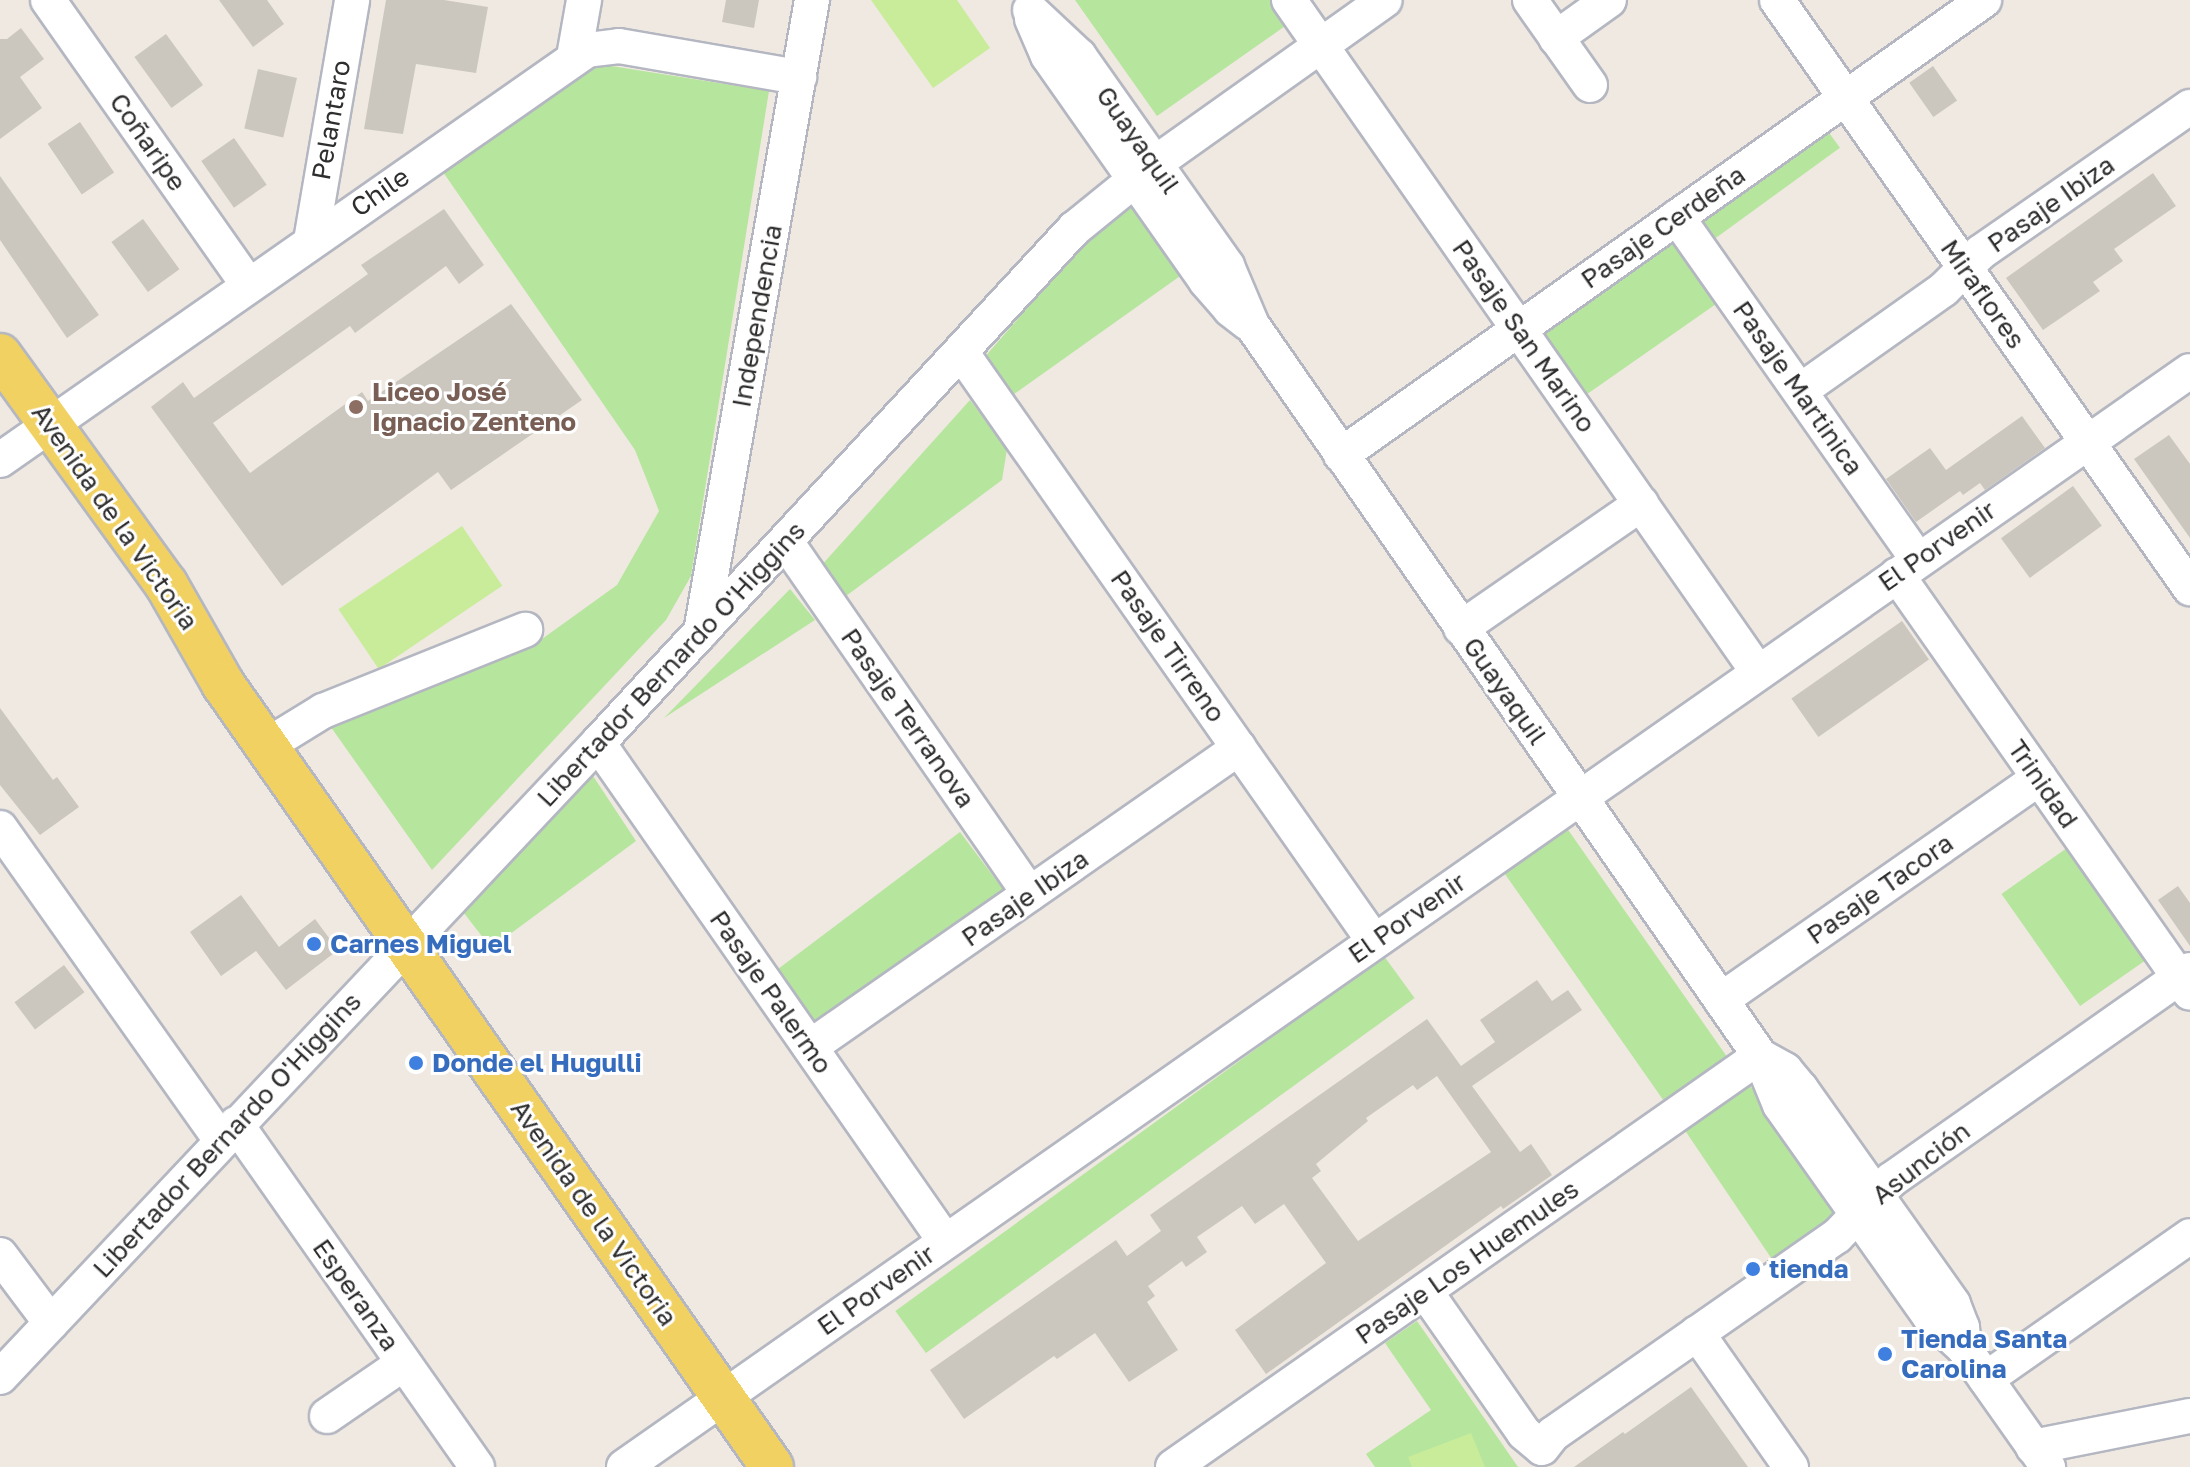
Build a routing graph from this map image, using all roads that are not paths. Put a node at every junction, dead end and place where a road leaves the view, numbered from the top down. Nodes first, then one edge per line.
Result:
1 (48, 0) edge
2 (584, 0) edge
3 (812, 0) edge
4 (1289, 0) edge
5 (1385, 0) edge
6 (1530, 0) edge
7 (1609, 0) edge
8 (1777, 0) edge
9 (1984, 0) edge
10 (346, 2) edge
11 (1026, 5) edge
12 (1556, 38) junction
13 (1320, 44) junction
14 (574, 57) junction
15 (799, 77) junction
16 (1590, 85) dead end
17 (1846, 98) junction
18 (2187, 117) edge
19 (1144, 171) junction
20 (1677, 217) junction
21 (311, 241) junction
22 (1965, 269) junction
23 (248, 285) junction
24 (1519, 329) junction
25 (961, 352) junction
26 (0, 355) edge
27 (2190, 371) edge
28 (1800, 391) junction
29 (0, 393) edge
30 (27, 441) edge
31 (2087, 442) junction
32 (1341, 455) junction
33 (1641, 504) junction
34 (786, 542) junction
35 (1908, 567) junction
36 (2190, 588) edge
37 (1461, 628) junction
38 (525, 630) dead end
39 (701, 632) junction
40 (1758, 672) junction
41 (598, 743) junction
42 (266, 746) junction
43 (1239, 748) junction
44 (2039, 778) junction
45 (1580, 797) junction
46 (0, 828) edge
47 (1030, 894) junction
48 (1374, 941) junction
49 (405, 945) junction
50 (2186, 980) edge
51 (1721, 1000) junction
52 (810, 1047) junction
53 (1760, 1056) junction
54 (228, 1132) junction
55 (1867, 1205) junction
56 (2190, 1236) edge
57 (945, 1241) junction
58 (0, 1255) edge
59 (1425, 1291) junction
60 (51, 1323) junction
61 (1697, 1333) junction
62 (404, 1363) junction
63 (0, 1377) edge
64 (1986, 1379) junction
65 (723, 1398) junction
66 (327, 1416) dead end
67 (2190, 1416) edge
68 (1545, 1457) edge
69 (2040, 1457) edge
70 (477, 1467) edge
71 (624, 1467) edge
72 (772, 1467) edge
73 (1173, 1467) edge
74 (1791, 1467) edge

1 - 23 street, Coñaripe
2 - 14 street
3 - 15 street, Independencia
4 - 13 street, Pasaje San Marino
5 - 13 street, Libertador Bernardo O'Higgins
6 - 12 street
7 - 12 street
8 - 17 street, Miraflores
9 - 17 street, Pasaje Cerdeña
10 - 21 street, Pelantaro
11 - 19 street, Guayaquil
12 - 16 street
13 - 19 street, Libertador Bernardo O'Higgins
13 - 24 street, Pasaje San Marino
14 - 15 street, Chile
14 - 21 street, Chile
15 - 39 street, Independencia
17 - 20 street, Pasaje Cerdeña
17 - 22 street, Miraflores
18 - 22 street, Pasaje Ibiza
19 - 25 street, Libertador Bernardo O'Higgins
19 - 32 street, Guayaquil
20 - 24 street, Pasaje Cerdeña
20 - 28 street, Pasaje Martinica
21 - 23 street, Chile
22 - 28 street, Pasaje Ibiza
22 - 31 street, Miraflores
23 - 30 street, Chile
24 - 32 street, Pasaje Cerdeña
24 - 33 street, Pasaje San Marino
25 - 34 street, Libertador Bernardo O'Higgins
25 - 43 street, Pasaje Tirreno
26 - 30 main road, Avenida de la Victoria
27 - 31 street, El Porvenir
28 - 35 street, Pasaje Martinica
29 - 30 main road, Avenida de la Victoria
30 - 42 main road, Avenida de la Victoria
31 - 35 street, El Porvenir
31 - 36 street, Miraflores
32 - 37 street, Guayaquil
33 - 37 street
33 - 40 street, Pasaje San Marino
34 - 39 street, Libertador Bernardo O'Higgins
34 - 47 street, Pasaje Terranova
35 - 40 street, El Porvenir
35 - 44 street, Trinidad
37 - 45 street, Guayaquil
38 - 42 street
39 - 41 street, Libertador Bernardo O'Higgins
40 - 45 street, El Porvenir
41 - 49 street, Libertador Bernardo O'Higgins
41 - 52 street, Pasaje Palermo
42 - 49 main road, Avenida de la Victoria
43 - 47 street, Pasaje Ibiza
43 - 48 street, Pasaje Tirreno
44 - 50 street, Trinidad
44 - 51 street, Pasaje Tacora
45 - 48 street, El Porvenir
45 - 51 street, Guayaquil
46 - 54 street, Esperanza
47 - 52 street, Pasaje Ibiza
48 - 57 street, El Porvenir
49 - 54 street, Libertador Bernardo O'Higgins
49 - 65 main road, Avenida de la Victoria
50 - 55 street, Asunción
51 - 53 street, Guayaquil
52 - 57 street, Pasaje Palermo
53 - 55 street, Guayaquil
53 - 59 street, Pasaje Los Huemules
54 - 60 street, Libertador Bernardo O'Higgins
54 - 62 street, Esperanza
55 - 61 street, Asunción
55 - 64 street, Guayaquil
56 - 64 street
57 - 65 street, El Porvenir
58 - 60 street
59 - 68 street
59 - 73 street, Pasaje Los Huemules
60 - 63 street, Libertador Bernardo O'Higgins
61 - 68 street, Asunción
61 - 74 street
62 - 66 street
62 - 70 street, Esperanza
64 - 69 street, Guayaquil
65 - 71 street, El Porvenir
65 - 72 main road, Avenida de la Victoria
67 - 69 street

